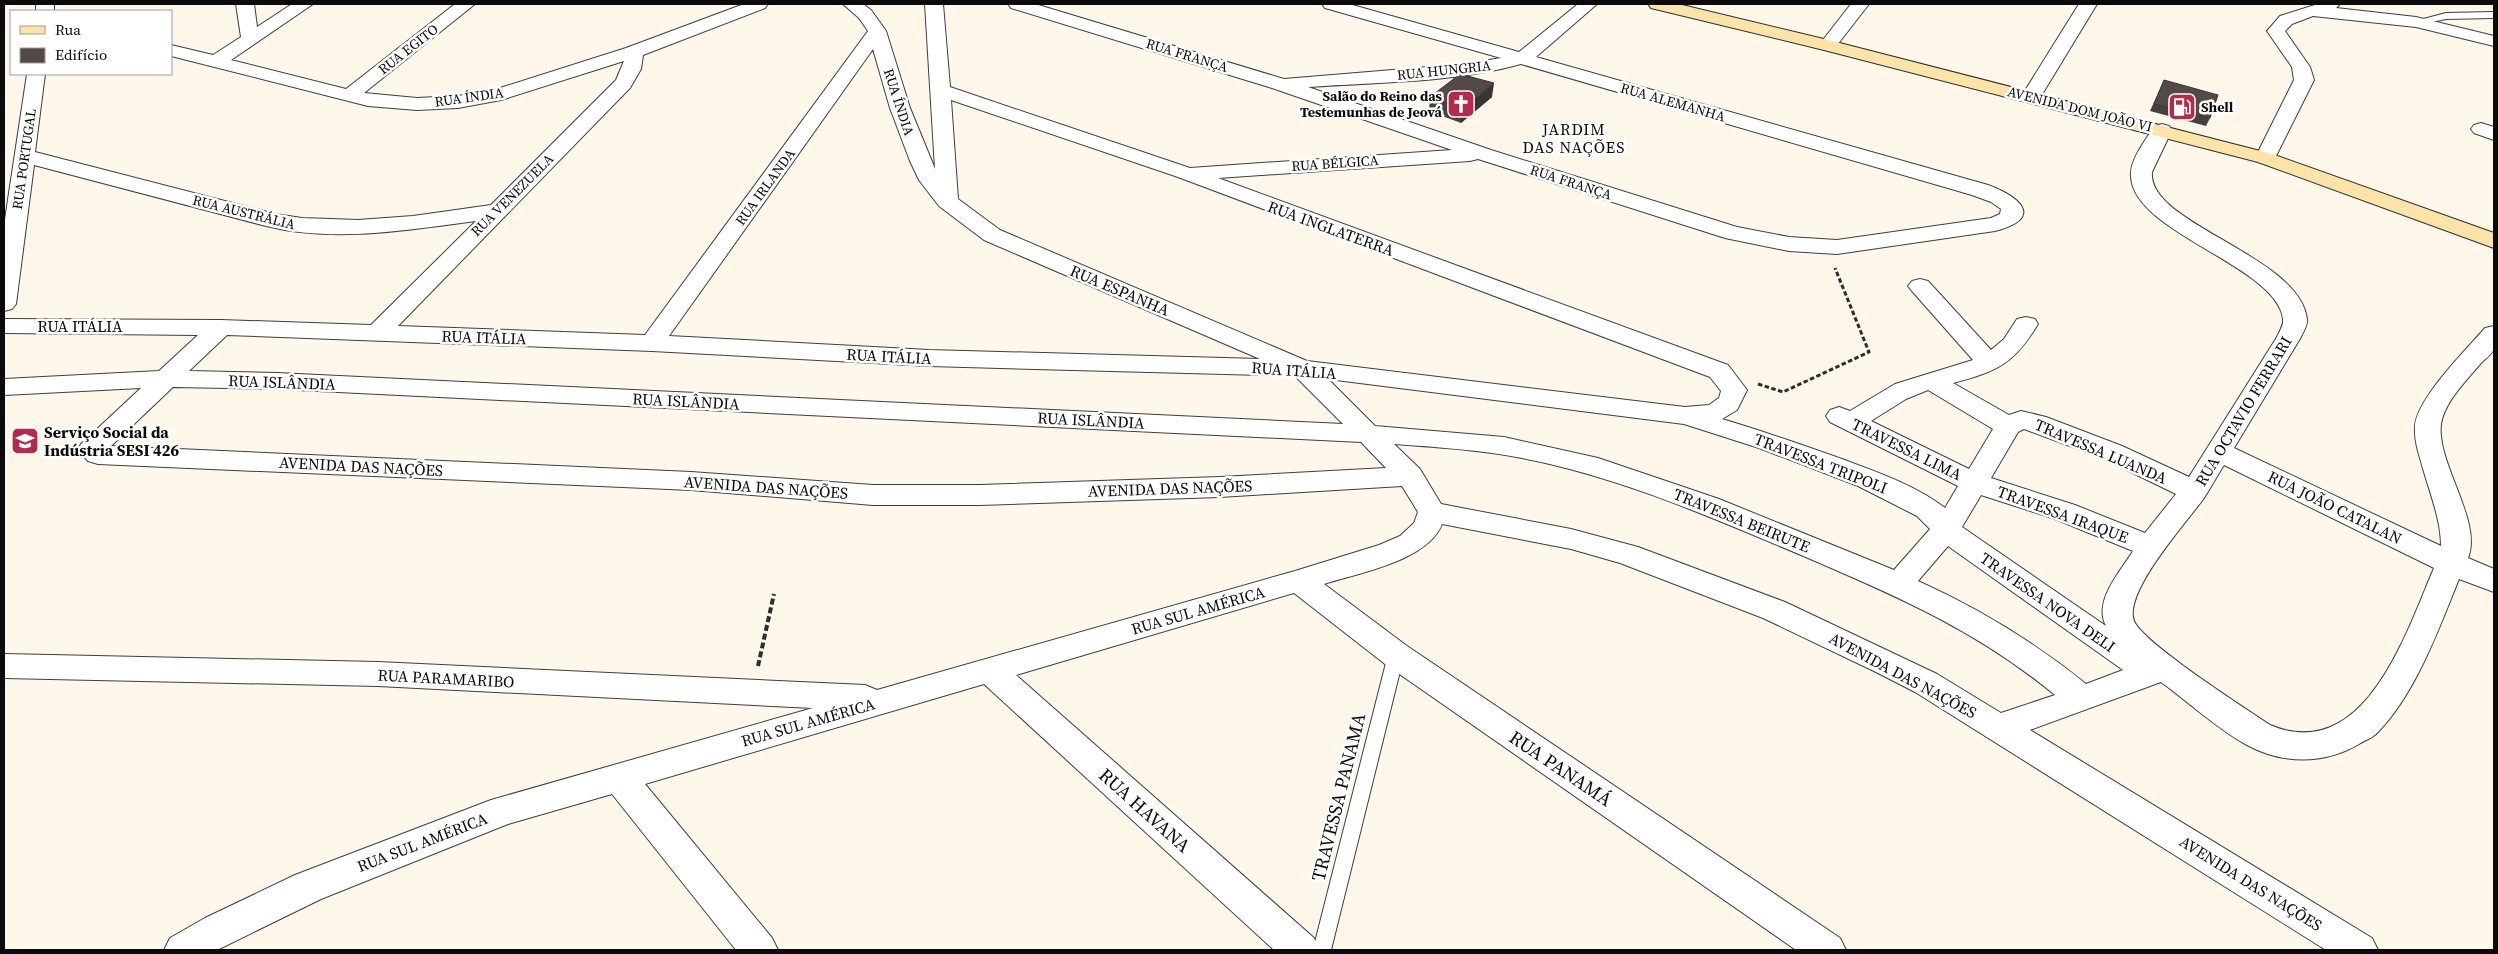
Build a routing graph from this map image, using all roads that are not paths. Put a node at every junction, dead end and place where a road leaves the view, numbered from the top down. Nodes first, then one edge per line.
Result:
1 (244, 4) edge
2 (304, 4) edge
3 (466, 4) edge
4 (759, 4) edge
5 (852, 4) edge
6 (934, 4) edge
7 (1017, 4) edge
8 (1331, 4) edge
9 (1588, 4) edge
10 (1657, 4) edge
11 (1860, 4) edge
12 (2088, 4) edge
13 (2323, 7) edge
14 (2494, 15) edge
15 (2416, 22) junction
16 (877, 31) junction
17 (250, 40) junction
18 (2494, 41) edge
19 (1828, 45) junction
20 (172, 50) edge
21 (633, 52) junction
22 (1523, 58) junction
23 (215, 62) junction
24 (36, 75) edge
25 (1280, 84) junction
26 (350, 95) junction
27 (2031, 97) junction
28 (925, 103) junction
29 (2162, 130) junction
30 (1484, 154) junction
31 (25, 156) junction
32 (2265, 158) junction
33 (1185, 173) junction
34 (947, 201) junction
35 (2012, 207) joint
36 (497, 211) junction
37 (2494, 241) edge
38 (1920, 286) dead end
39 (4, 304) edge
40 (2026, 324) dead end
41 (4, 326) edge
42 (221, 327) junction
43 (378, 332) junction
44 (2494, 333) edge
45 (652, 343) junction
46 (1988, 362) junction
47 (1302, 368) junction
48 (1719, 371) joint
49 (168, 379) junction
50 (1932, 381) junction
51 (4, 387) edge
52 (1685, 416) junction
53 (2008, 426) junction
54 (1368, 434) junction
55 (2218, 451) junction
56 (1410, 476) junction
57 (1975, 483) junction
58 (2194, 491) junction
59 (1432, 512) junction
60 (1946, 530) junction
61 (2150, 547) junction
62 (2451, 563) junction
63 (1299, 581) junction
64 (2494, 581) edge
65 (1899, 584) junction
66 (1396, 655) junction
67 (989, 670) junction
68 (2157, 671) junction
69 (11, 674) edge
70 (887, 699) junction
71 (2082, 700) junction
72 (1998, 727) junction
73 (619, 777) junction
74 (223, 940) edge
75 (183, 950) edge
76 (759, 950) edge
77 (1301, 950) edge
78 (1322, 950) edge
79 (1827, 950) edge
80 (2359, 950) edge

1 - 17 street
2 - 17 street
3 - 26 street, RUA EGITO
4 - 21 street, RUA ÍNDIA
5 - 16 street, RUA ÍNDIA
6 - 28 street
7 - 25 street, RUA FRANÇA
8 - 22 street, RUA ALEMANHA
9 - 22 street, RUA HUNGRIA
10 - 19 street, AVENIDA DOM JOÃO VI
11 - 19 street
12 - 27 street
13 - 15 street
13 - 32 street
14 - 15 lane
15 - 18 street
16 - 28 street, RUA ÍNDIA
16 - 45 street, RUA IRLANDA
17 - 23 street
19 - 27 street, AVENIDA DOM JOÃO VI
20 - 23 street, RUA ÍNDIA
21 - 26 street, RUA ÍNDIA
21 - 36 street, RUA VENEZUELA
22 - 25 street, RUA HUNGRIA
22 - 35 street, RUA ALEMANHA
23 - 26 street, RUA ÍNDIA
24 - 31 street, RUA PORTUGAL
25 - 30 street, RUA FRANÇA
27 - 29 street, AVENIDA DOM JOÃO VI
28 - 33 street, RUA INGLATERRA
28 - 34 street
28 - 34 street, RUA ÍNDIA
29 - 32 street, AVENIDA DOM JOÃO VI
29 - 55 street, RUA OCTAVIO FERRARI
30 - 33 street, RUA BÉLGICA
30 - 35 street, RUA FRANÇA
31 - 36 street, RUA AUSTRÁLIA
31 - 39 street, RUA PORTUGAL
32 - 37 street, AVENIDA DOM JOÃO VI
33 - 48 street, RUA INGLATERRA
34 - 47 street, RUA ESPANHA
36 - 43 street, RUA VENEZUELA
38 - 46 street
40 - 46 street
41 - 42 street, RUA ITÁLIA
42 - 43 street, RUA ITÁLIA
42 - 49 street
43 - 45 street, RUA ITÁLIA
44 - 62 street
45 - 47 street, RUA ITÁLIA
46 - 50 street
47 - 52 street, RUA ITÁLIA
47 - 54 street, RUA ESPANHA
48 - 52 street, RUA ITÁLIA
49 - 51 street, RUA ISLÂNDIA
49 - 54 street, RUA ISLÂNDIA
49 - 56 street, AVENIDA DAS NAÇÕES
50 - 53 street
50 - 57 street, TRAVESSA LIMA
52 - 60 street, TRAVESSA TRIPOLI
53 - 57 street
53 - 58 street, TRAVESSA LUANDA
54 - 56 street, RUA ESPANHA
54 - 65 street, TRAVESSA BEIRUTE
55 - 58 street, RUA OCTAVIO FERRARI
55 - 62 street, RUA JOÃO CATALAN
56 - 59 street, RUA ESPANHA
57 - 60 street
57 - 61 street, TRAVESSA IRAQUE
58 - 61 street, RUA OCTAVIO FERRARI
59 - 63 street, RUA SUL AMÉRICA
59 - 72 street, AVENIDA DAS NAÇÕES
60 - 65 street
60 - 68 street, TRAVESSA NOVA DELI
61 - 68 street, RUA OCTAVIO FERRARI
62 - 64 street, RUA JOÃO CATALAN
62 - 68 street
63 - 66 street, RUA PANAMÁ
63 - 67 street, RUA SUL AMÉRICA
65 - 71 street, TRAVESSA BEIRUTE
66 - 78 lane, TRAVESSA PANAMA
66 - 79 street, RUA PANAMÁ
67 - 70 street, RUA SUL AMÉRICA
67 - 77 street, RUA HAVANA
68 - 71 street
69 - 70 street, RUA PARAMARIBO
70 - 73 street, RUA SUL AMÉRICA
71 - 72 street
72 - 80 street, AVENIDA DAS NAÇÕES
73 - 74 street, RUA SUL AMÉRICA
73 - 76 street
74 - 75 street, RUA SUL AMÉRICA

